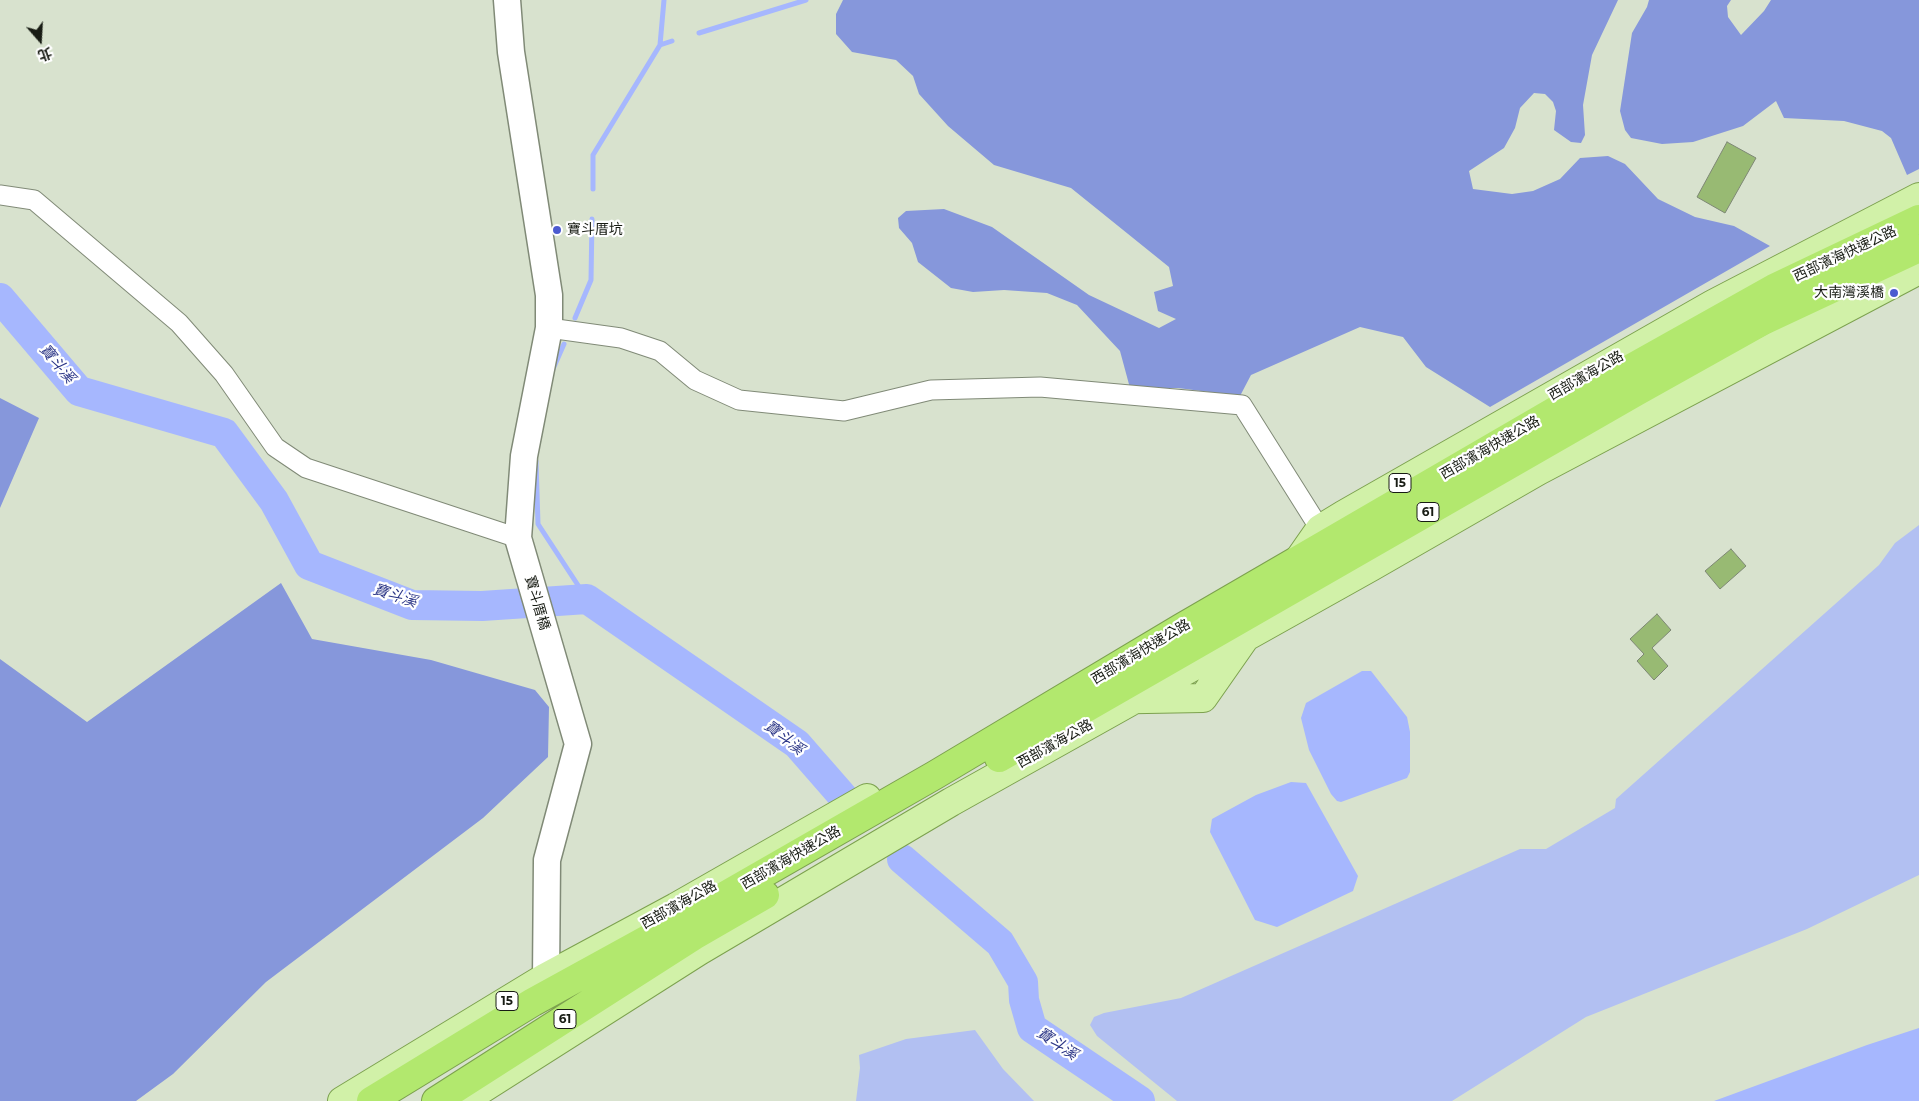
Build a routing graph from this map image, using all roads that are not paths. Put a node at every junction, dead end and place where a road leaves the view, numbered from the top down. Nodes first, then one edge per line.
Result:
1 (507, 0) edge
2 (0, 195) edge
3 (1919, 197) edge
4 (1919, 219) edge
5 (1919, 248) edge
6 (1919, 270) edge
7 (549, 328) junction
8 (1320, 529) junction
9 (518, 541) junction
10 (939, 782) junction
11 (689, 928) junction
12 (546, 978) junction
13 (342, 1101) edge
14 (371, 1101) edge
15 (436, 1101) edge
16 (463, 1101) edge

1 - 7 street
2 - 9 street
3 - 8 main road, 西部濱海公路 / 15
4 - 10 highway, 西部濱海快速公路 / 61
5 - 10 highway, 西部濱海快速公路 / 61
6 - 16 main road, 西部濱海公路
7 - 8 street
7 - 9 street
8 - 12 main road, 西部濱海公路 / 15
9 - 12 street, 寶斗厝橋
10 - 11 highway, 西部濱海快速公路 / 61
11 - 14 highway, 西部濱海快速公路 / 61
11 - 15 highway, 西部濱海快速公路 / 61
12 - 13 main road, 西部濱海公路 / 15

